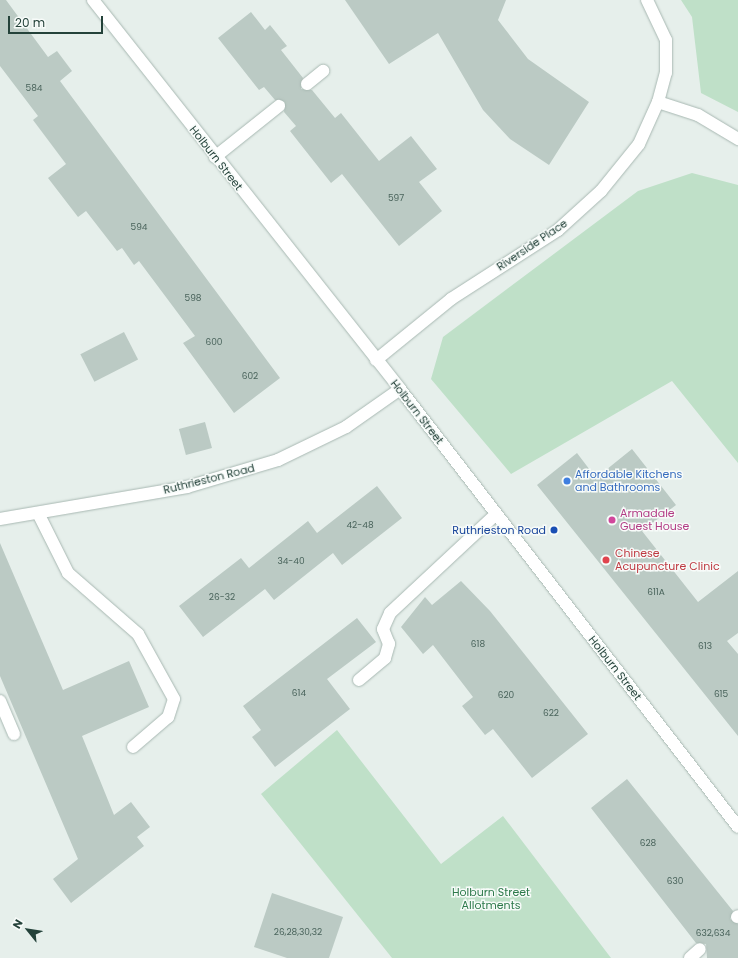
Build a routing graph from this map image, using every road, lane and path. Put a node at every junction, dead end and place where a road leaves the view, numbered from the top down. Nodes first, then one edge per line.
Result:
1 (93, 0) edge
2 (647, 0) edge
3 (323, 71) dead end
4 (307, 84) dead end
5 (658, 102) junction
6 (279, 106) dead end
7 (738, 139) edge
8 (214, 156) junction
9 (376, 360) junction
10 (400, 390) junction
11 (38, 513) junction
12 (496, 514) junction
13 (0, 519) edge
14 (359, 680) dead end
15 (0, 701) edge
16 (14, 734) dead end
17 (134, 747) dead end
18 (738, 827) edge
19 (700, 949) dead end
20 (690, 958) edge

1 - 8 street, Holburn Street
2 - 5 street, Riverside Place
3 - 4 street
5 - 7 street
5 - 9 street, Riverside Place
6 - 8 street
8 - 9 street, Holburn Street
9 - 10 street, Holburn Street
10 - 11 street, Ruthrieston Road
10 - 12 street, Holburn Street
11 - 13 street, Ruthrieston Road
11 - 17 street
12 - 14 street
12 - 18 street, Holburn Street
15 - 16 street
19 - 20 street

